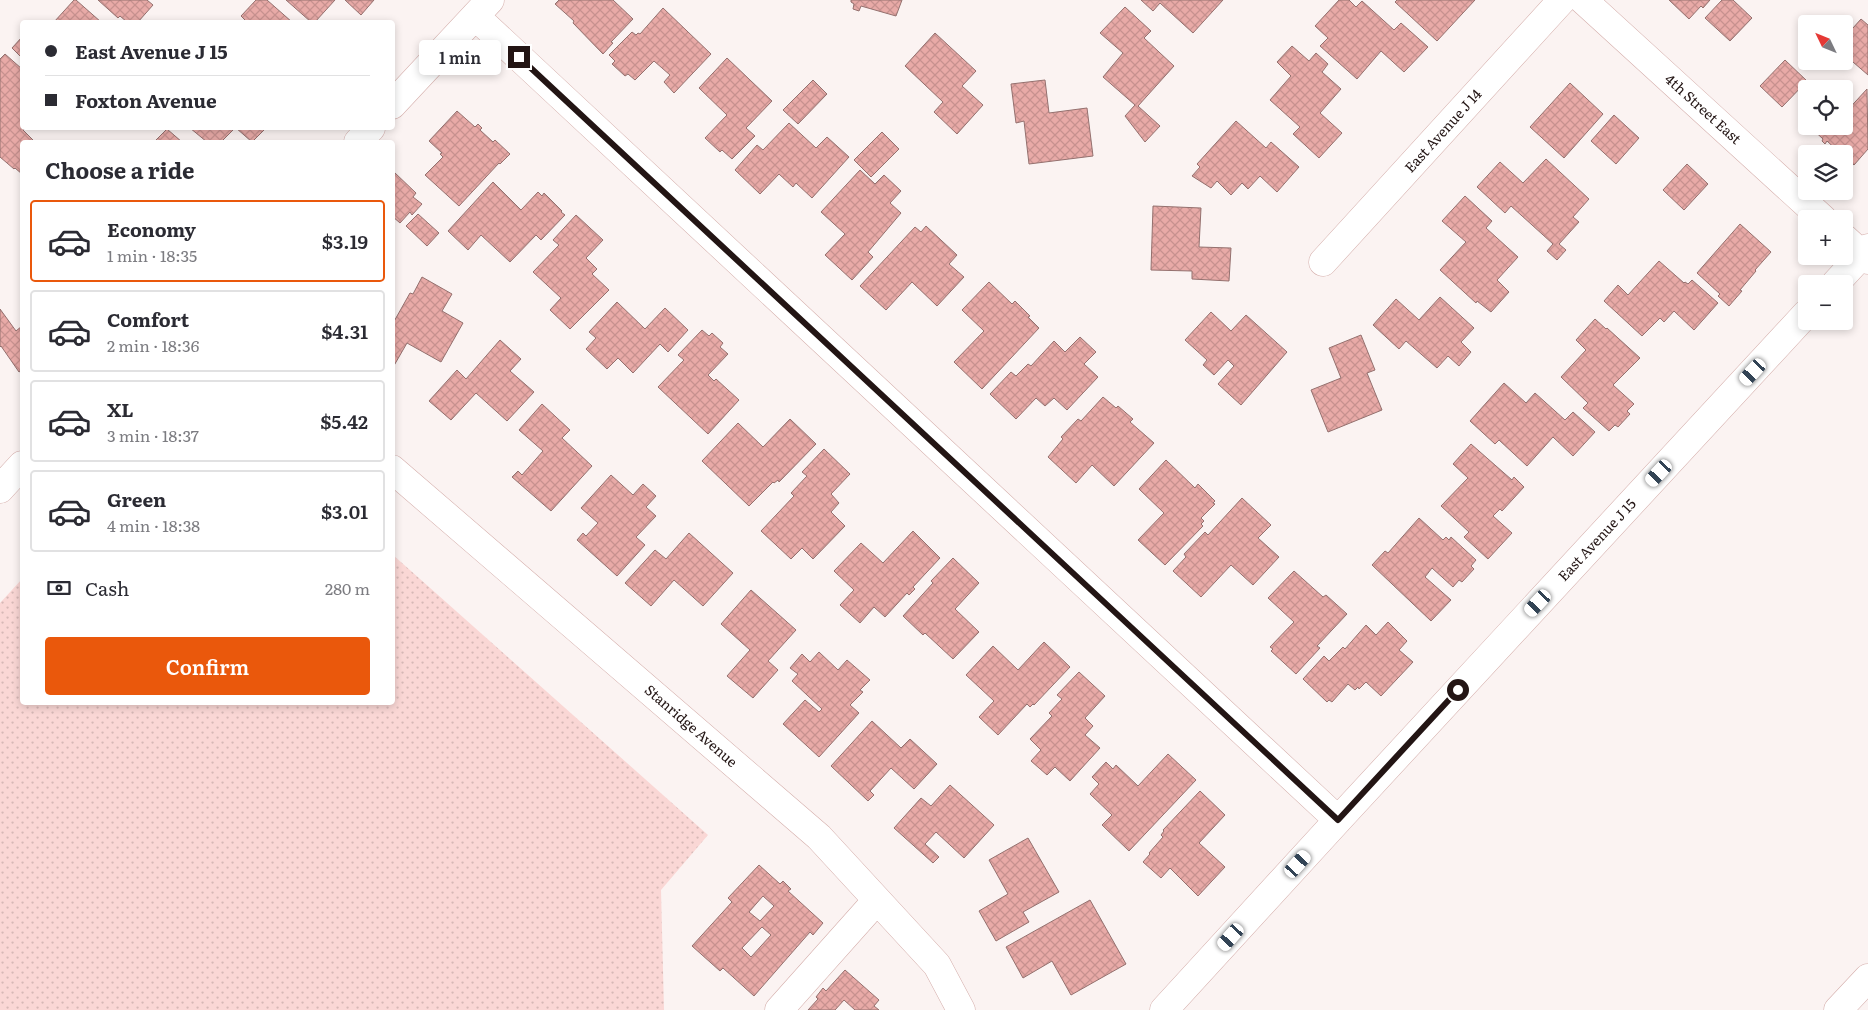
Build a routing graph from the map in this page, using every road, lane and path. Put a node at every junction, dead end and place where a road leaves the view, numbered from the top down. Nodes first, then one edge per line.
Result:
1 (1562, 0) edge
2 (1583, 0) edge
3 (482, 8) edge
4 (395, 102) edge
5 (369, 130) edge
6 (360, 140) edge
7 (1813, 210) edge
8 (1860, 250) edge
9 (1323, 262) dead end
10 (1842, 275) edge
11 (1798, 323) edge
12 (20, 467) edge
13 (395, 472) edge
14 (0, 489) edge
15 (1338, 820) junction
16 (877, 900) junction
17 (1868, 978) edge
18 (779, 1010) edge
19 (961, 1010) edge
20 (1164, 1010) edge
21 (1838, 1010) edge

1 - 9 street, East Avenue J 14
2 - 7 street, 4th Street East
3 - 4 street
3 - 15 street
5 - 6 street
8 - 10 street
11 - 15 street, East Avenue J 15
12 - 14 street
13 - 16 street, Stanridge Avenue
15 - 20 street, East Avenue J 15
16 - 18 street
16 - 19 street, Stanridge Avenue
17 - 21 street

